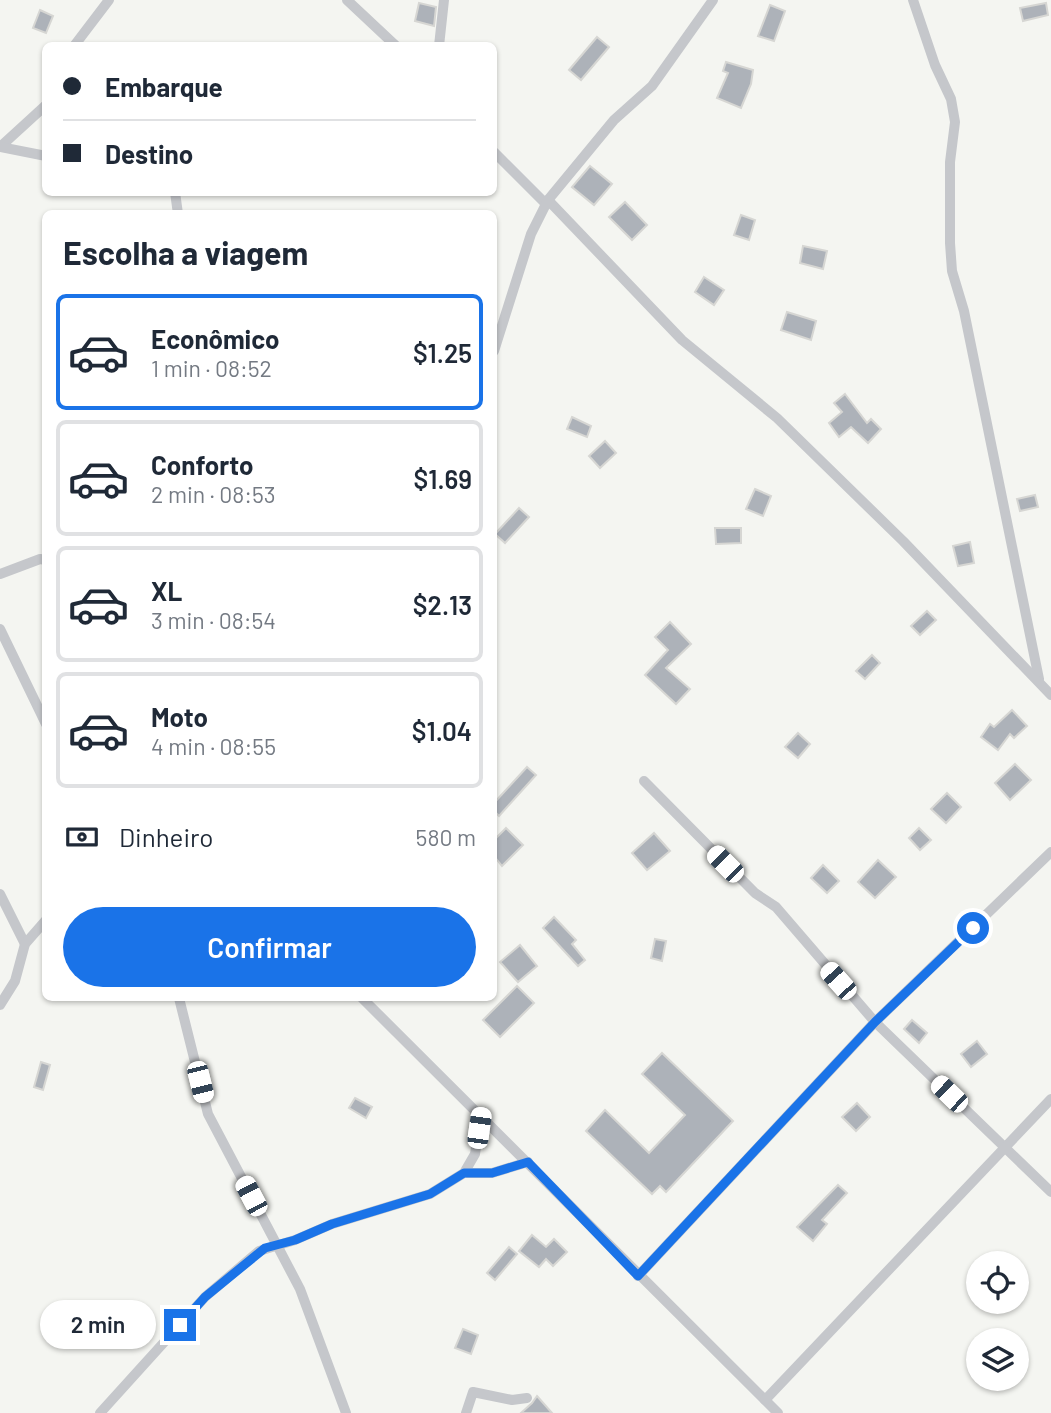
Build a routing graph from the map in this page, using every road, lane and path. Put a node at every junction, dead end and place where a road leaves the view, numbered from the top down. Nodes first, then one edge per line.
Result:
1 (109, 0) edge
2 (347, 0) edge
3 (444, 0) edge
4 (713, 0) edge
5 (913, 0) edge
6 (77, 42) edge
7 (392, 42) edge
8 (439, 42) edge
9 (42, 109) edge
10 (0, 147) edge
11 (42, 155) edge
12 (497, 155) edge
13 (547, 202) junction
14 (497, 342) edge
15 (42, 559) edge
16 (0, 574) edge
17 (0, 629) edge
18 (1039, 680) junction
19 (1051, 695) edge
20 (42, 715) edge
21 (645, 781) dead end
22 (1051, 852) edge
23 (0, 894) edge
24 (42, 924) edge
25 (24, 944) junction
26 (180, 1001) edge
27 (365, 1001) edge
28 (0, 1005) edge
29 (875, 1022) junction
30 (1051, 1100) edge
31 (481, 1114) junction
32 (1005, 1148) junction
33 (528, 1162) junction
34 (464, 1173) junction
35 (1051, 1192) edge
36 (276, 1244) junction
37 (638, 1276) junction
38 (527, 1398) dead end
39 (765, 1400) junction
40 (100, 1413) edge
41 (346, 1413) edge
42 (466, 1413) edge
43 (778, 1413) edge

1 - 6 street
2 - 7 street
3 - 8 street
4 - 13 street
5 - 18 street
9 - 10 street
10 - 11 street
12 - 13 street
13 - 14 street
13 - 18 street
15 - 16 street
17 - 20 street
18 - 19 street
21 - 29 street
22 - 29 street
23 - 25 street
24 - 25 street
25 - 28 street
26 - 36 street
27 - 31 street
29 - 32 street
29 - 37 street
30 - 32 street
31 - 33 street
31 - 34 street
32 - 35 street
32 - 39 street
33 - 34 street
33 - 37 street
34 - 36 street
36 - 40 street
36 - 41 street
37 - 39 street
38 - 42 street
39 - 43 street

